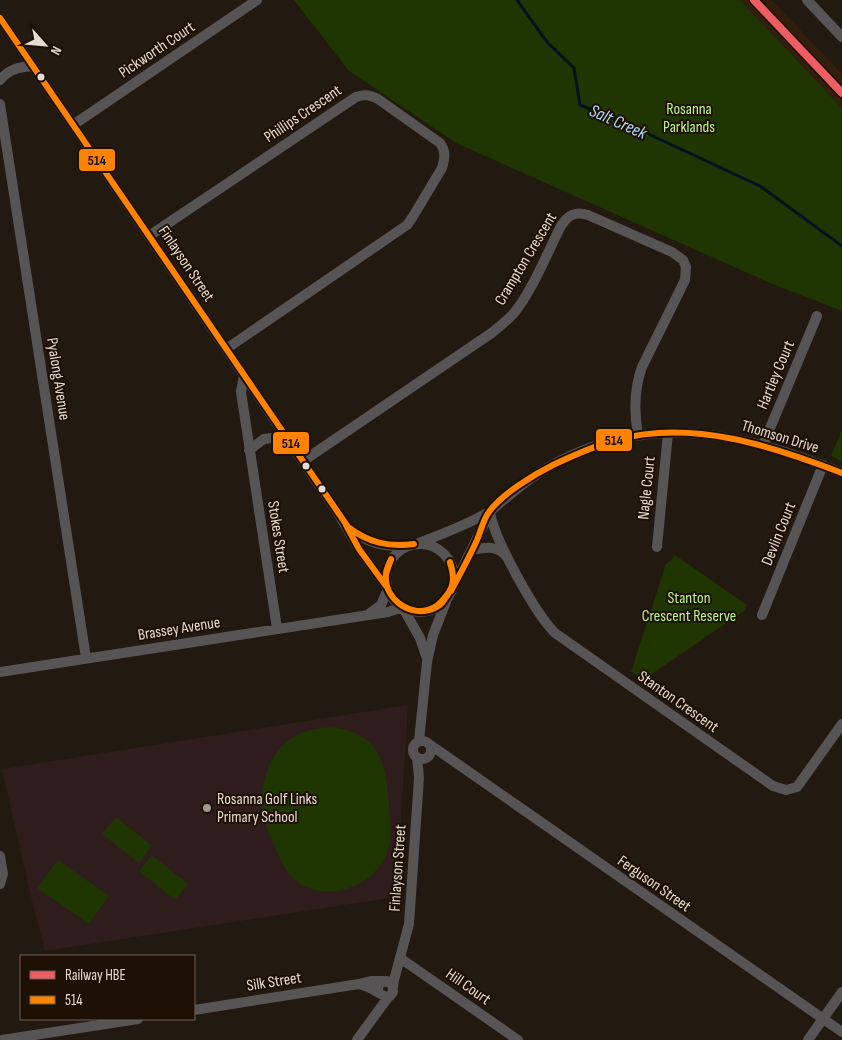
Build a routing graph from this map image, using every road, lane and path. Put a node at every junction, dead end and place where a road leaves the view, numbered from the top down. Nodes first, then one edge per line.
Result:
1 (257, 0) edge
2 (807, 0) edge
3 (0, 18) edge
4 (842, 37) edge
5 (32, 66) junction
6 (0, 80) edge
7 (0, 104) edge
8 (73, 125) junction
9 (149, 236) junction
10 (817, 316) dead end
11 (226, 349) junction
12 (244, 375) junction
13 (668, 433) junction
14 (638, 435) junction
15 (286, 436) junction
16 (763, 445) junction
17 (249, 450) junction
18 (303, 461) junction
19 (823, 465) junction
20 (842, 473) edge
21 (490, 512) junction
22 (348, 527) junction
23 (416, 544) junction
24 (656, 547) dead end
25 (472, 550) junction
26 (509, 559) junction
27 (387, 588) junction
28 (449, 594) junction
29 (403, 608) junction
30 (762, 615) dead end
31 (362, 616) junction
32 (277, 628) junction
33 (86, 658) junction
34 (427, 662) junction
35 (0, 672) edge
36 (842, 724) edge
37 (425, 743) junction
38 (424, 756) junction
39 (449, 759) junction
40 (0, 856) edge
41 (0, 884) edge
42 (400, 958) junction
43 (384, 981) junction
44 (359, 984) junction
45 (385, 992) junction
46 (842, 992) edge
47 (195, 1010) edge
48 (823, 1019) junction
49 (132, 1020) edge
50 (842, 1032) edge
51 (2, 1040) edge
52 (357, 1040) edge
53 (518, 1040) edge
54 (808, 1040) edge

1 - 8 street, Pickworth Court
2 - 4 street
3 - 5 street, Finlayson Street
5 - 6 street
5 - 8 street, Finlayson Street
7 - 33 street, Pyalong Avenue
8 - 9 street, Finlayson Street
9 - 11 street, Finlayson Street
9 - 11 street, Phillips Crescent
10 - 16 street, Hartley Court
11 - 12 street, Finlayson Street
12 - 15 street, Finlayson Street
12 - 17 street, Stokes Street
13 - 14 street, Thomson Drive
13 - 16 street, Thomson Drive
13 - 24 street, Nagle Court
14 - 18 street, Crampton Crescent
14 - 21 street, Thomson Drive
15 - 17 street
15 - 18 street, Finlayson Street
16 - 19 street, Thomson Drive
17 - 32 street, Stokes Street
18 - 22 street, Finlayson Street
19 - 20 street, Thomson Drive
19 - 30 street, Devlin Court
21 - 23 street, Thomson Drive
21 - 25 street, Thomson Drive
21 - 26 street, Stanton Crescent
22 - 23 street, Finlayson Street
22 - 27 street, Finlayson Street
23 - 27 street
23 - 28 street
25 - 26 street
25 - 28 street, Thomson Drive
26 - 36 street, Stanton Crescent
27 - 29 street
27 - 31 street, Brassey Avenue
28 - 29 street
28 - 34 street
29 - 31 street, Brassey Avenue
29 - 34 street
31 - 32 street, Brassey Avenue
32 - 33 street, Brassey Avenue
33 - 35 street, Brassey Avenue
34 - 37 street
37 - 38 street
37 - 38 street
37 - 39 street, Ferguson Street
38 - 39 street, Ferguson Street
38 - 42 street, Finlayson Street
39 - 48 street, Ferguson Street
40 - 41 street
42 - 43 street, Finlayson Street
42 - 45 street, Finlayson Street
42 - 53 street, Hill Court
43 - 44 street, Silk Street
43 - 45 street, Finlayson Street
44 - 45 street
44 - 47 street, Silk Street
45 - 52 street, Finlayson Street
46 - 48 street
48 - 50 street, Ferguson Street
48 - 54 street
49 - 51 street

